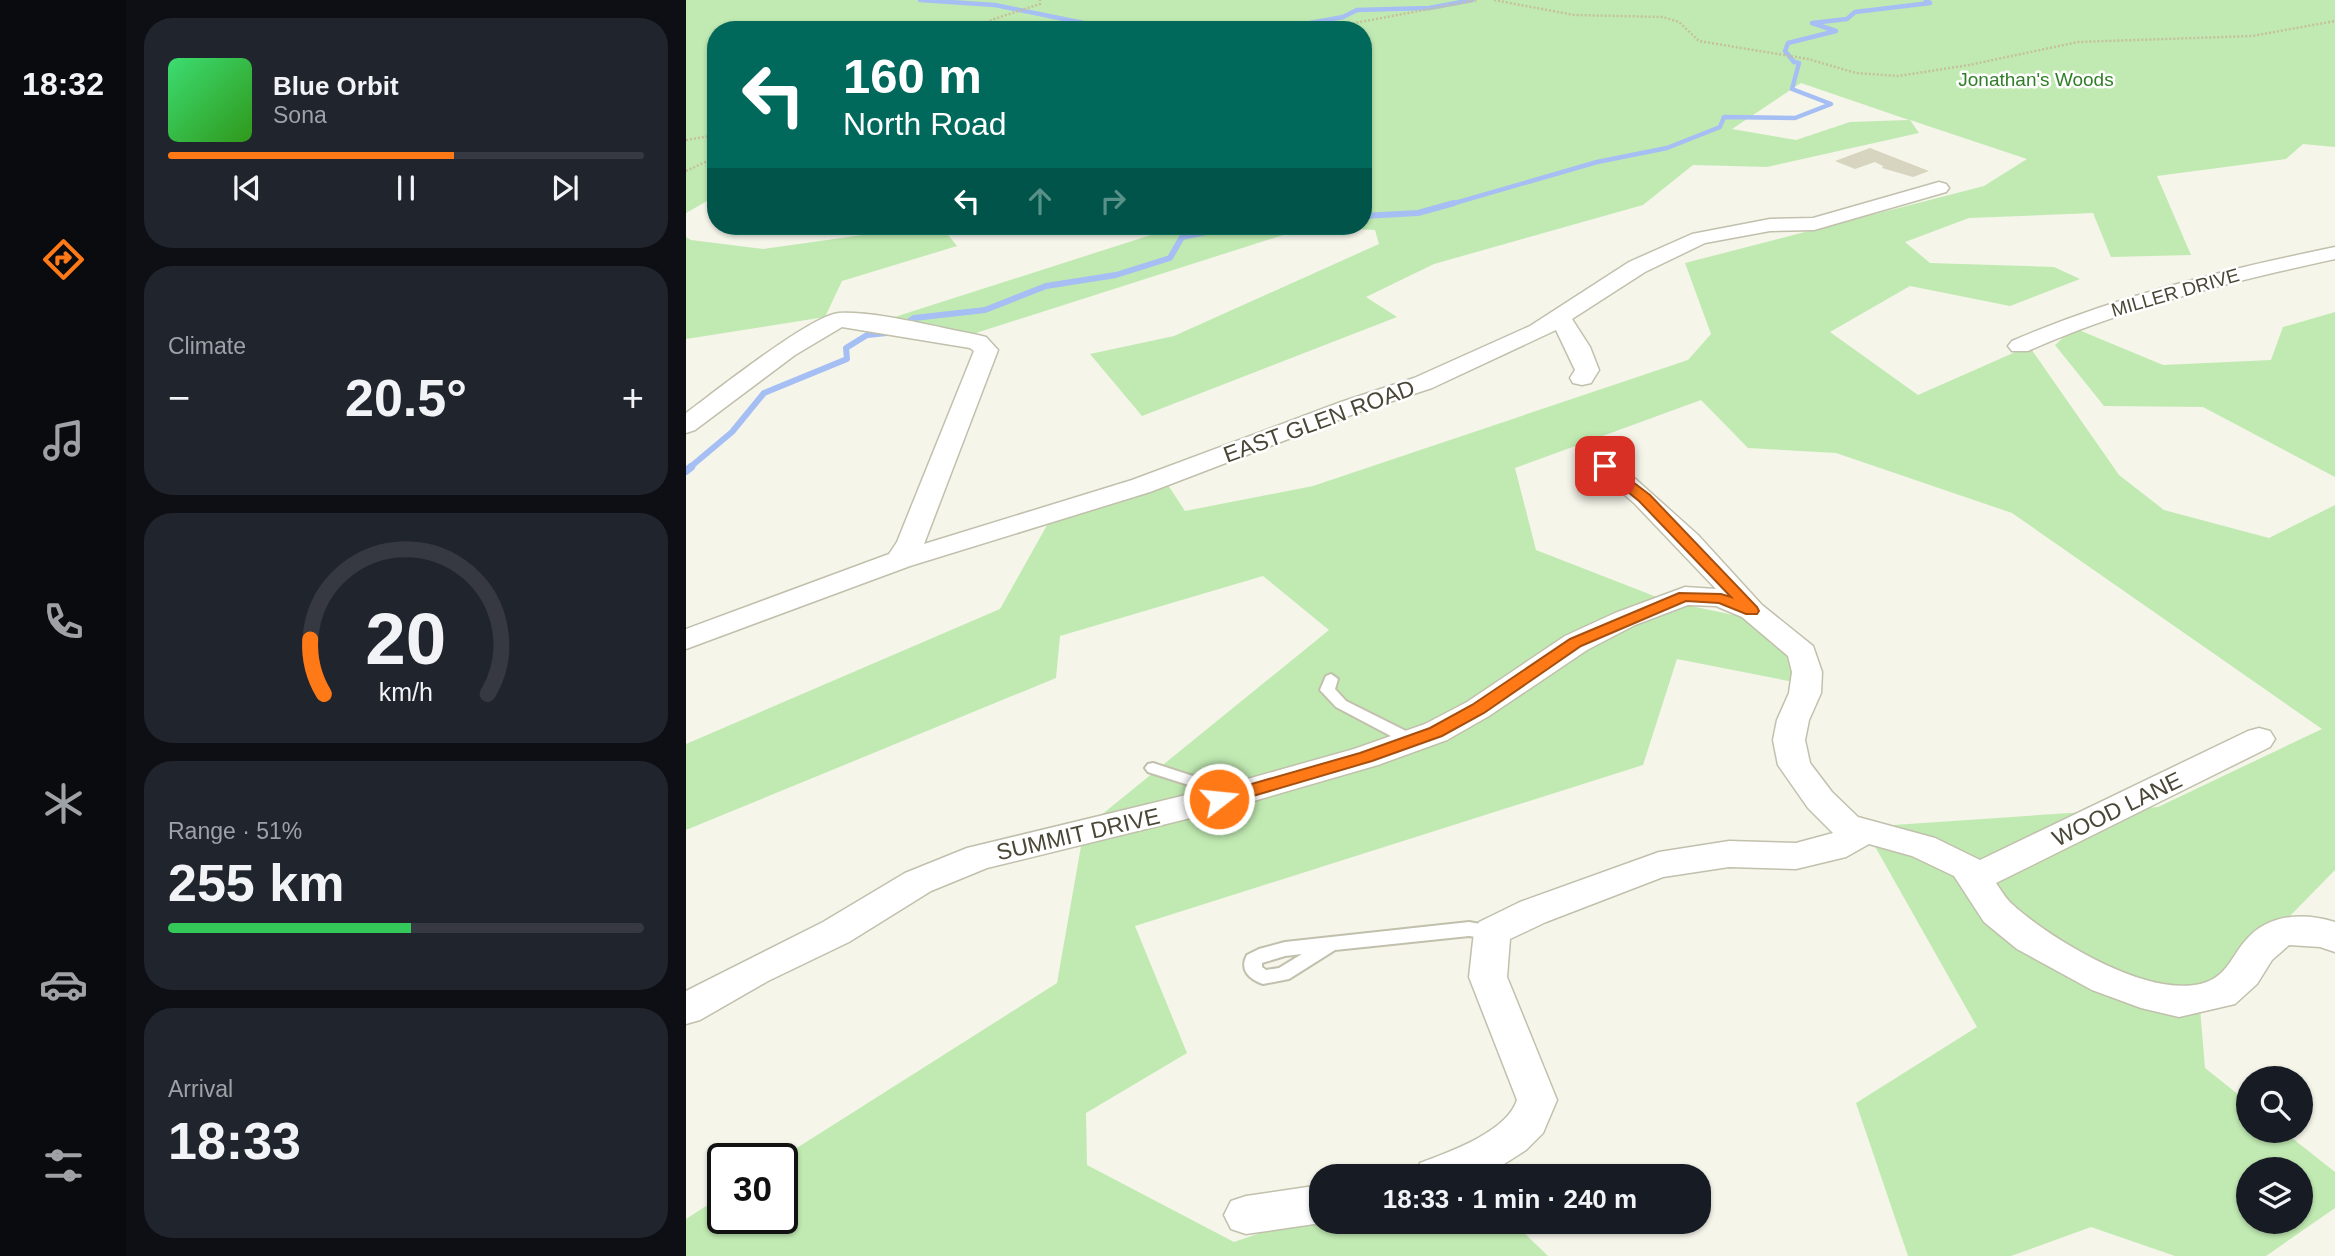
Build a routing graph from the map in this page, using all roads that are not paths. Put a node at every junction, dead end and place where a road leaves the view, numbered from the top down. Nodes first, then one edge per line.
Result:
1 (1939, 188) dead end
2 (2335, 253) edge
3 (1560, 318) junction
4 (2020, 346) dead end
5 (1582, 378) dead end
6 (686, 425) edge
7 (1593, 454) dead end
8 (901, 560) junction
9 (1752, 611) junction
10 (686, 640) edge
11 (1331, 679) dead end
12 (2259, 739) dead end
13 (1412, 740) junction
14 (1153, 768) dead end
15 (1255, 789) junction
16 (1865, 831) junction
17 (1975, 878) junction
18 (1492, 932) junction
19 (2335, 937) edge
20 (1329, 946) dead end
21 (686, 1009) edge
22 (1463, 1164) edge
23 (1309, 1206) edge
24 (1246, 1215) dead end

1 - 3 street, EAST GLEN ROAD
2 - 4 street, MILLER DRIVE
3 - 5 street
3 - 8 street, EAST GLEN ROAD
6 - 8 street
7 - 9 street
8 - 10 street, EAST GLEN ROAD
9 - 13 street, SUMMIT DRIVE
9 - 16 street
11 - 13 lane
12 - 17 street, WOOD LANE
13 - 15 street, SUMMIT DRIVE
14 - 15 lane
15 - 21 street, SUMMIT DRIVE
16 - 17 street
16 - 18 street
17 - 19 street
18 - 20 lane
18 - 22 street
23 - 24 street

